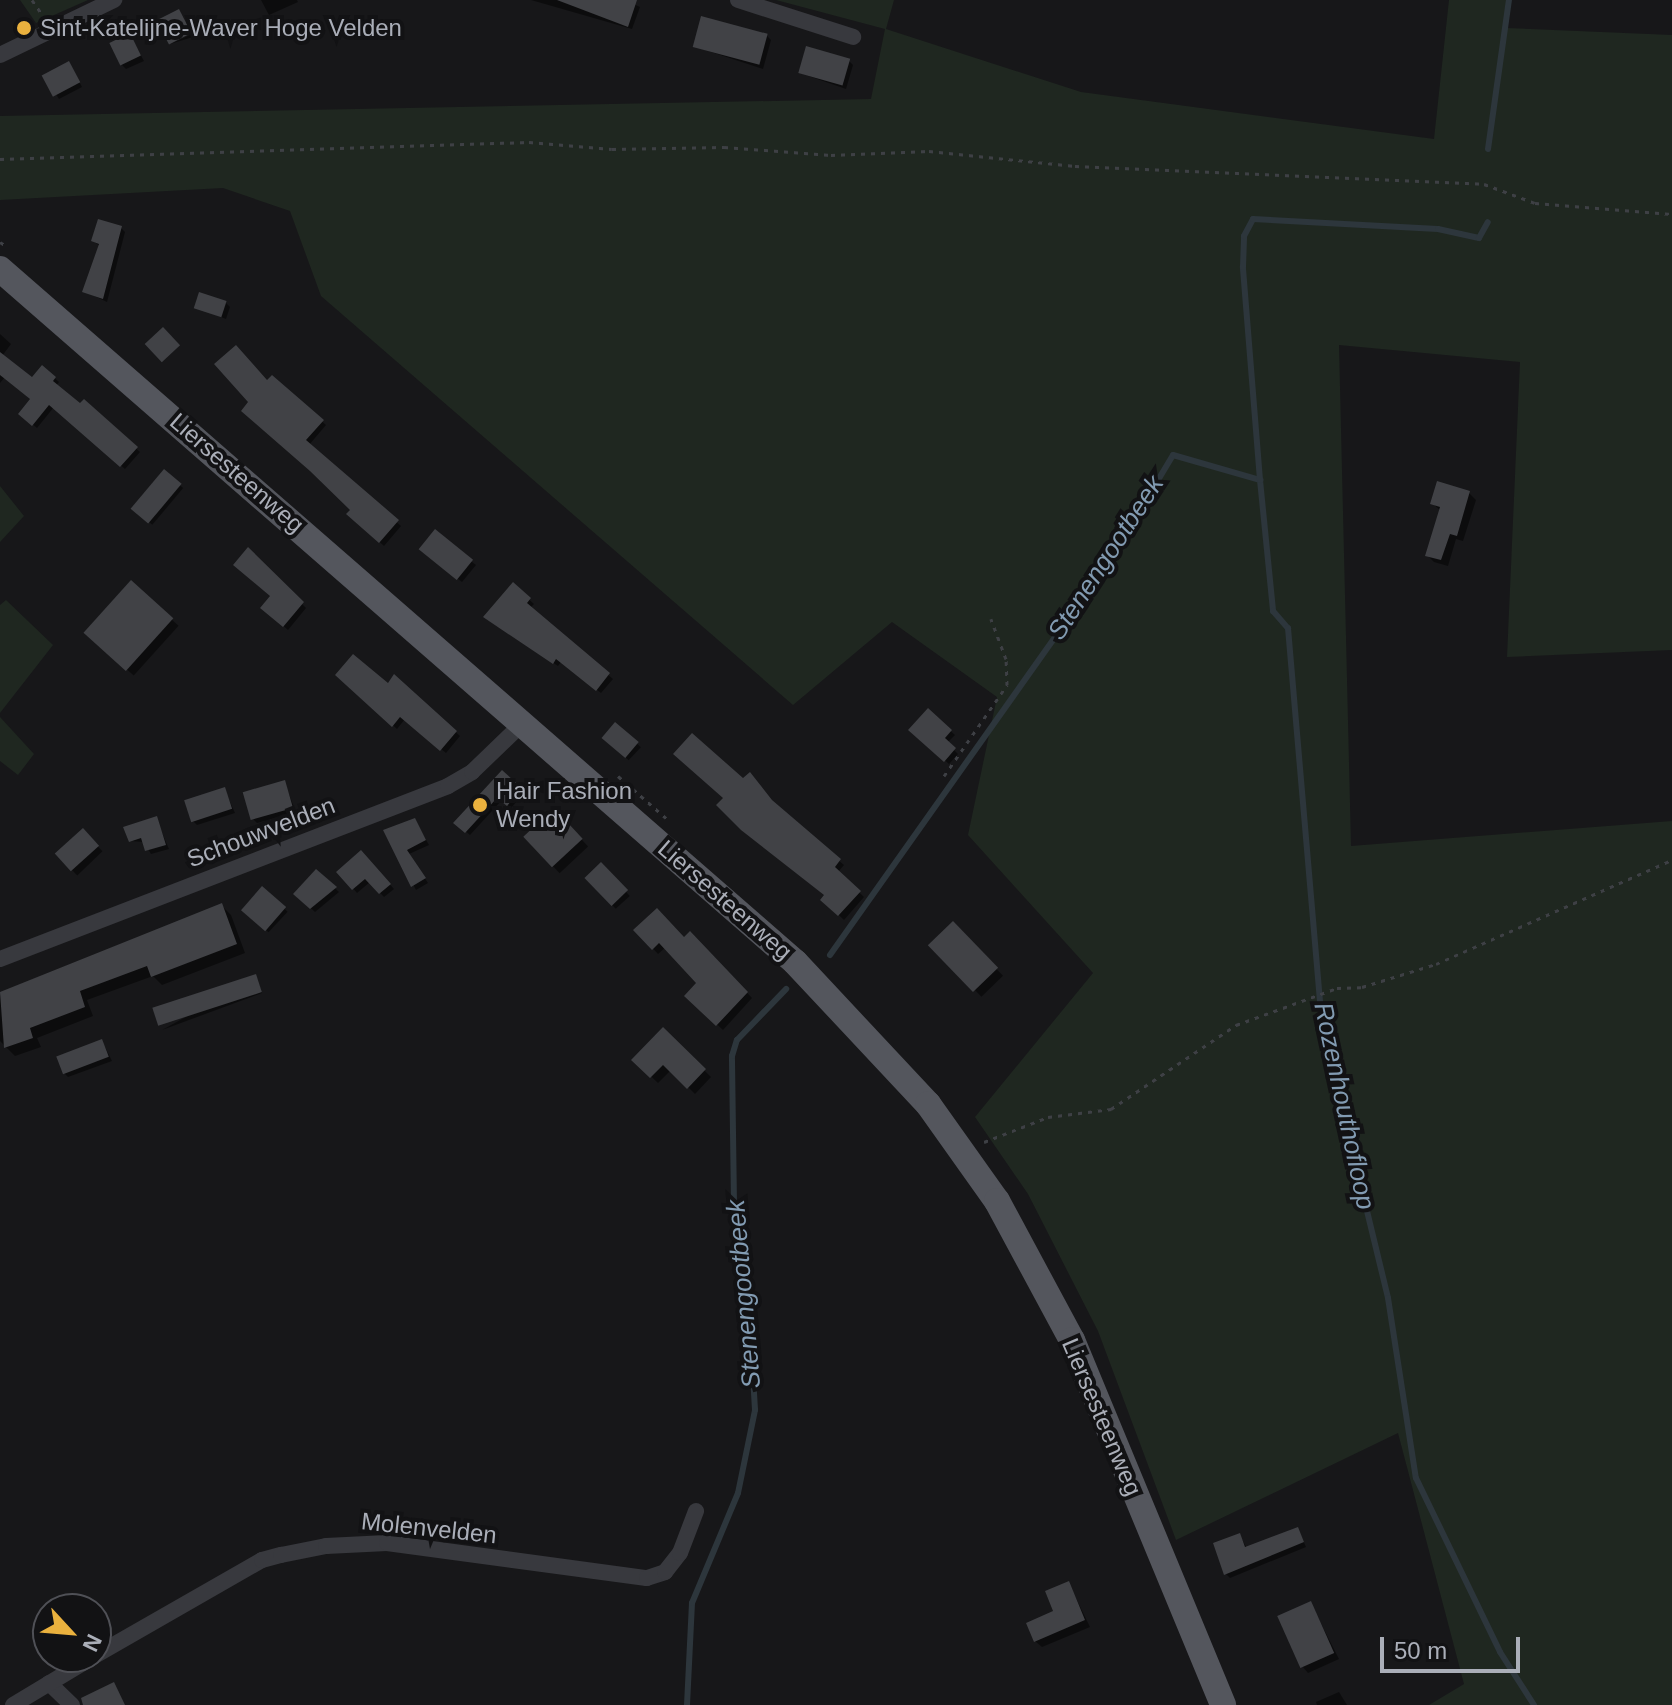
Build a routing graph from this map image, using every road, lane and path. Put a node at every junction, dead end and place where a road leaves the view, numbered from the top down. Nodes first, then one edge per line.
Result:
1 (114, 0) edge
2 (738, 0) edge
3 (853, 37) dead end
4 (0, 55) edge
5 (2, 157) edge
6 (1672, 214) edge
7 (0, 269) edge
8 (991, 619) dead end
9 (523, 723) junction
10 (944, 776) dead end
11 (1672, 860) edge
12 (0, 959) edge
13 (964, 1155) junction
14 (696, 1511) dead end
15 (112, 1646) edge
16 (66, 1673) edge
17 (49, 1683) junction
18 (13, 1705) edge
19 (72, 1705) edge
20 (1223, 1705) edge

1 - 4 street
2 - 3 street
5 - 6 path
7 - 9 main road, Liersesteenweg
8 - 10 path
9 - 12 street, Schouwvelden
9 - 13 main road, Liersesteenweg
11 - 13 path
13 - 20 main road, Liersesteenweg
14 - 15 street, Molenvelden
16 - 17 street, Molenvelden
17 - 18 street, Molenvelden
17 - 19 street

